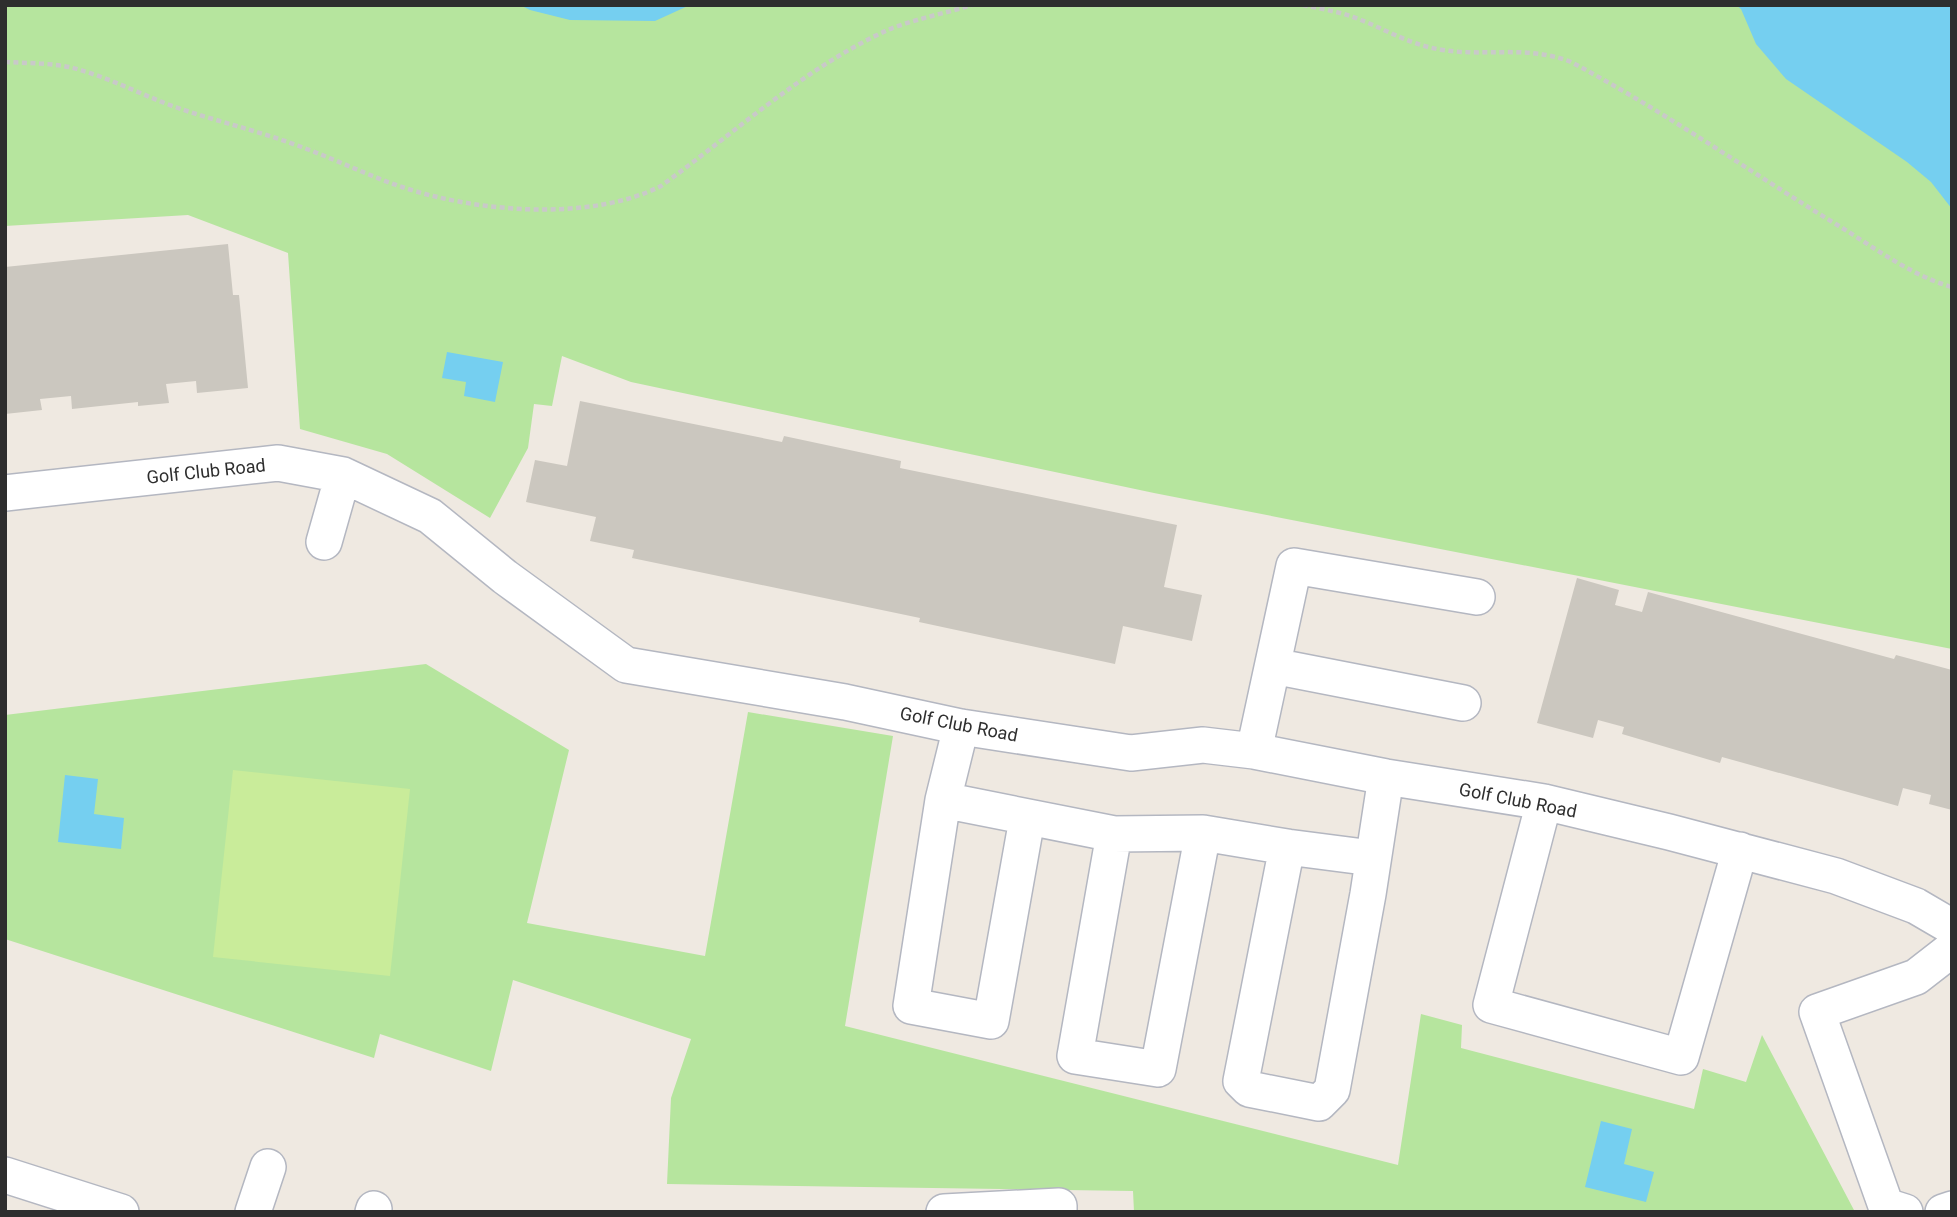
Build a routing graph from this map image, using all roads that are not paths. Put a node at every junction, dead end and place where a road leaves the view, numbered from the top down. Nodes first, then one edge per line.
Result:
1 (343, 475) junction
2 (5, 493) edge
3 (324, 542) dead end
4 (1477, 597) dead end
5 (1273, 666) junction
6 (1463, 703) dead end
7 (961, 727) junction
8 (1254, 751) junction
9 (1387, 777) junction
10 (943, 800) junction
11 (1544, 802) junction
12 (1027, 819) junction
13 (1203, 833) junction
14 (1114, 834) junction
15 (1287, 848) junction
16 (1741, 850) junction
17 (1372, 858) junction
18 (1952, 927) edge
19 (1952, 949) edge
20 (268, 1167) dead end
21 (5, 1175) edge
22 (1952, 1209) edge
23 (121, 1212) edge
24 (253, 1212) edge
25 (944, 1212) edge
26 (1059, 1212) edge
27 (1905, 1212) edge
28 (1943, 1212) edge

1 - 2 street, Golf Club Road
1 - 3 street
1 - 7 street, Golf Club Road
4 - 5 street
5 - 6 street
5 - 8 street
7 - 8 street, Golf Club Road
7 - 10 street
8 - 9 street, Golf Club Road
9 - 11 street, Golf Club Road
9 - 17 street
10 - 12 street
10 - 12 street
11 - 16 street, Golf Club Road
11 - 16 street
12 - 14 street
13 - 14 street
13 - 14 street
13 - 15 street
15 - 17 street
15 - 17 street
16 - 18 street, Golf Club Road
19 - 27 street
20 - 24 street
21 - 23 street
22 - 28 street
25 - 26 street

